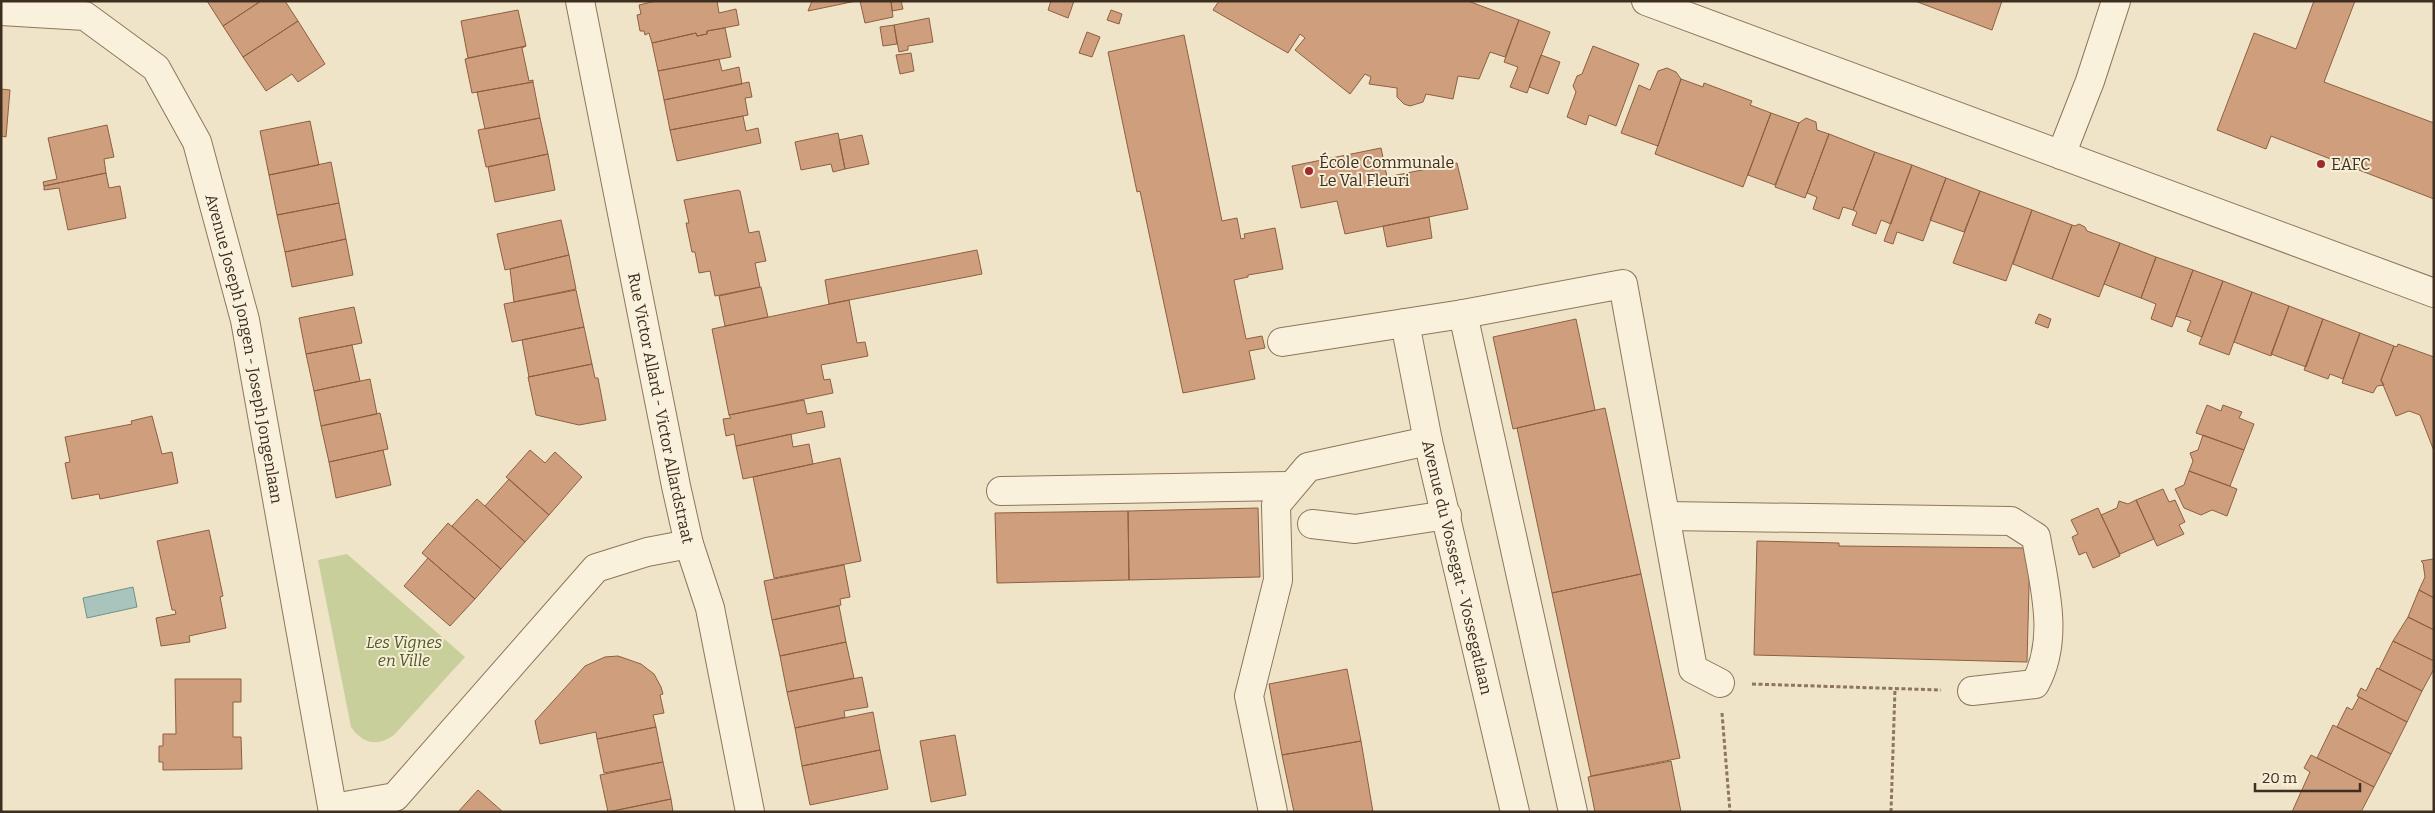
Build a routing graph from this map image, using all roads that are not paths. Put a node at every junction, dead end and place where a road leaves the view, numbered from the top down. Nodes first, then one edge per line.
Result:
1 (580, 1) edge
2 (1646, 1) edge
3 (2116, 1) edge
4 (1, 11) edge
5 (2061, 155) junction
6 (2434, 293) edge
7 (1463, 314) junction
8 (1404, 323) junction
9 (1282, 342) dead end
10 (1428, 441) junction
11 (1291, 486) junction
12 (1002, 491) dead end
13 (1447, 515) junction
14 (1666, 516) junction
15 (1312, 524) dead end
16 (689, 544) junction
17 (1720, 683) road end
18 (1972, 691) road end
19 (334, 810) edge
20 (750, 812) edge
21 (1273, 812) edge
22 (1515, 812) edge
23 (1573, 812) edge

1 - 16 street, Rue Victor Allard - Victor Allardstraat
2 - 5 street
3 - 5 street
4 - 19 street, Avenue Joseph Jongen - Joseph Jongenlaan
5 - 6 street
7 - 8 street
7 - 14 street
7 - 23 street
8 - 9 street
8 - 10 street, Avenue du Vossegat - Vossegatlaan
10 - 11 street
10 - 13 street, Avenue du Vossegat - Vossegatlaan
11 - 12 street
11 - 21 street
13 - 15 street
13 - 22 street, Avenue du Vossegat - Vossegatlaan
14 - 17 street
14 - 18 street
16 - 19 street
16 - 20 street, Rue Victor Allard - Victor Allardstraat

